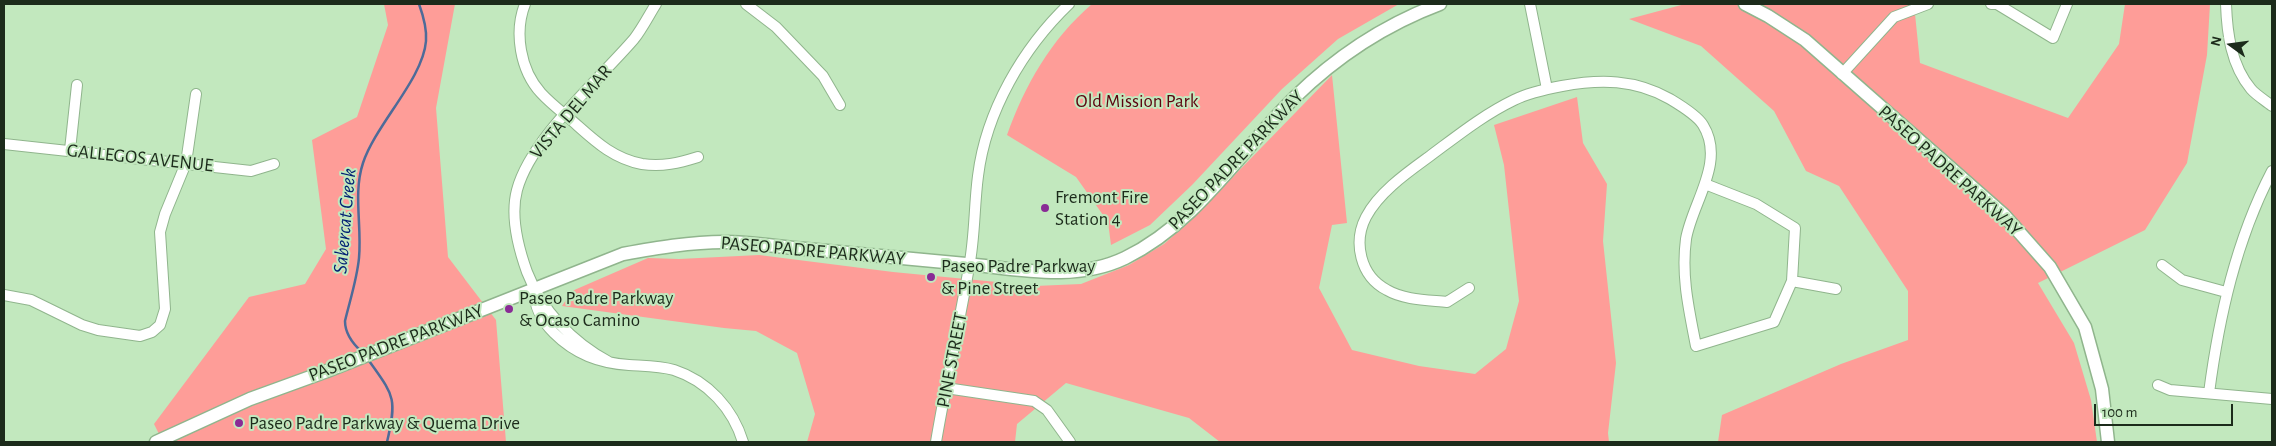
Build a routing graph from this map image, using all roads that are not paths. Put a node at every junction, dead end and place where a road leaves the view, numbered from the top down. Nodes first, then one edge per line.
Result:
1 (525, 4) edge
2 (656, 4) edge
3 (746, 4) edge
4 (1069, 4) edge
5 (1440, 4) edge
6 (1530, 4) edge
7 (1744, 4) edge
8 (1928, 4) edge
9 (1991, 4) edge
10 (2067, 4) edge
11 (2226, 4) edge
12 (1842, 74) junction
13 (77, 85) dead end
14 (1547, 89) junction
15 (196, 94) dead end
16 (840, 105) dead end
17 (2272, 106) edge
18 (566, 115) junction
19 (4, 144) edge
20 (70, 150) junction
21 (698, 157) dead end
22 (186, 163) junction
23 (274, 164) dead end
24 (2272, 171) edge
25 (1705, 184) junction
26 (970, 264) junction
27 (2162, 265) dead end
28 (1792, 280) junction
29 (1469, 288) dead end
30 (534, 289) junction
31 (1836, 289) dead end
32 (2226, 292) junction
33 (4, 295) edge
34 (2158, 385) dead end
35 (946, 388) junction
36 (2209, 393) junction
37 (2272, 399) edge
38 (170, 440) edge
39 (156, 442) edge
40 (743, 442) edge
41 (936, 442) edge
42 (1070, 442) edge
43 (2108, 442) edge

1 - 18 street
2 - 18 street, VISTA DEL MAR
3 - 16 street
4 - 26 street, PINE STREET
5 - 26 main road, PASEO PADRE PARKWAY
6 - 14 street
7 - 12 main road, PASEO PADRE PARKWAY
8 - 12 street
9 - 10 street
11 - 17 street
12 - 43 main road, PASEO PADRE PARKWAY
13 - 20 street
14 - 25 street
14 - 29 street
15 - 22 street
18 - 21 street
18 - 30 street, VISTA DEL MAR
19 - 20 street, GALLEGOS AVENUE
20 - 22 street, GALLEGOS AVENUE
22 - 23 street, GALLEGOS AVENUE
22 - 33 street
24 - 32 street
25 - 28 street
25 - 28 street
26 - 30 main road, PASEO PADRE PARKWAY
26 - 35 street, PINE STREET
27 - 32 street
28 - 31 street
30 - 38 main road, PASEO PADRE PARKWAY
30 - 40 street, VISTA DEL MAR
32 - 36 street
34 - 36 street
35 - 41 street, PINE STREET
35 - 42 street
36 - 37 street
38 - 39 main road, PASEO PADRE PARKWAY

